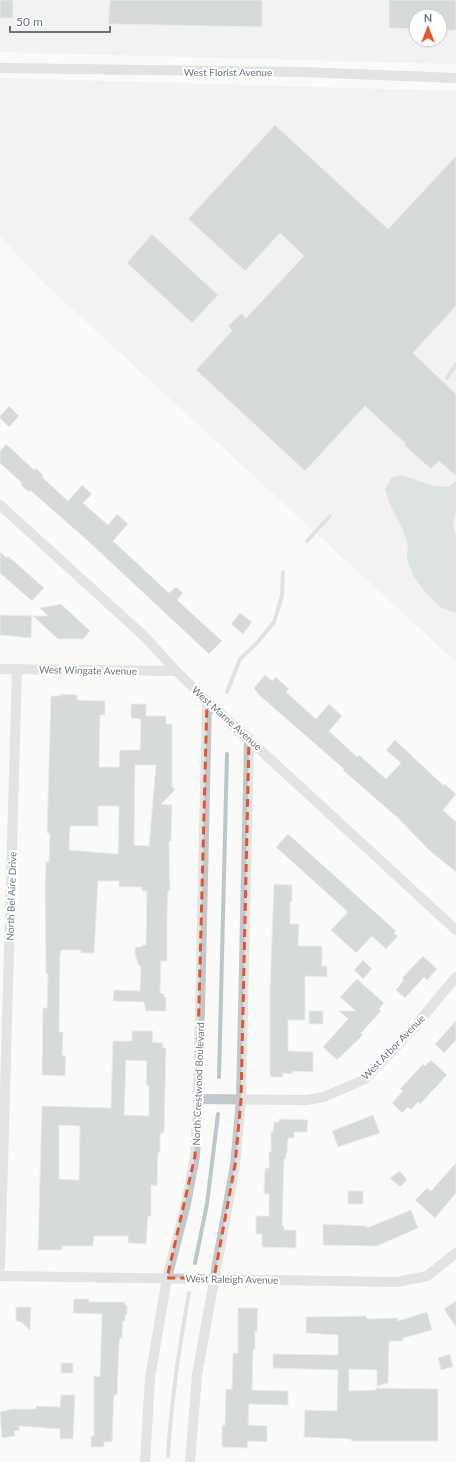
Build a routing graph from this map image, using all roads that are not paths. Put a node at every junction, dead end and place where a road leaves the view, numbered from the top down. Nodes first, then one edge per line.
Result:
1 (0, 68) edge
2 (456, 78) edge
3 (0, 504) edge
4 (0, 669) edge
5 (17, 669) junction
6 (176, 671) junction
7 (207, 701) junction
8 (249, 738) junction
9 (456, 930) edge
10 (456, 978) edge
11 (198, 1099) junction
12 (241, 1100) junction
13 (1, 1215) edge
14 (456, 1252) edge
15 (0, 1267) edge
16 (0, 1276) edge
17 (167, 1278) junction
18 (214, 1278) junction
19 (145, 1462) edge
20 (190, 1462) edge

1 - 2 street, West Florist Avenue
3 - 6 street, West Marne Avenue
4 - 5 street, West Wingate Avenue
5 - 6 street, West Wingate Avenue
5 - 13 street, North Bel Aire Drive
6 - 7 street, West Marne Avenue
7 - 8 street, West Marne Avenue
7 - 11 street, North Crestwood Boulevard
8 - 9 street, West Marne Avenue
8 - 12 street
10 - 12 street, West Arbor Avenue
11 - 12 street, West Arbor Avenue
11 - 17 street, North Crestwood Boulevard
12 - 18 street
13 - 15 street, North Bel Aire Drive
14 - 18 street, West Raleigh Avenue
16 - 17 street, West Raleigh Avenue
17 - 18 street, West Raleigh Avenue
17 - 19 street, North Crestwood Boulevard
18 - 20 street

